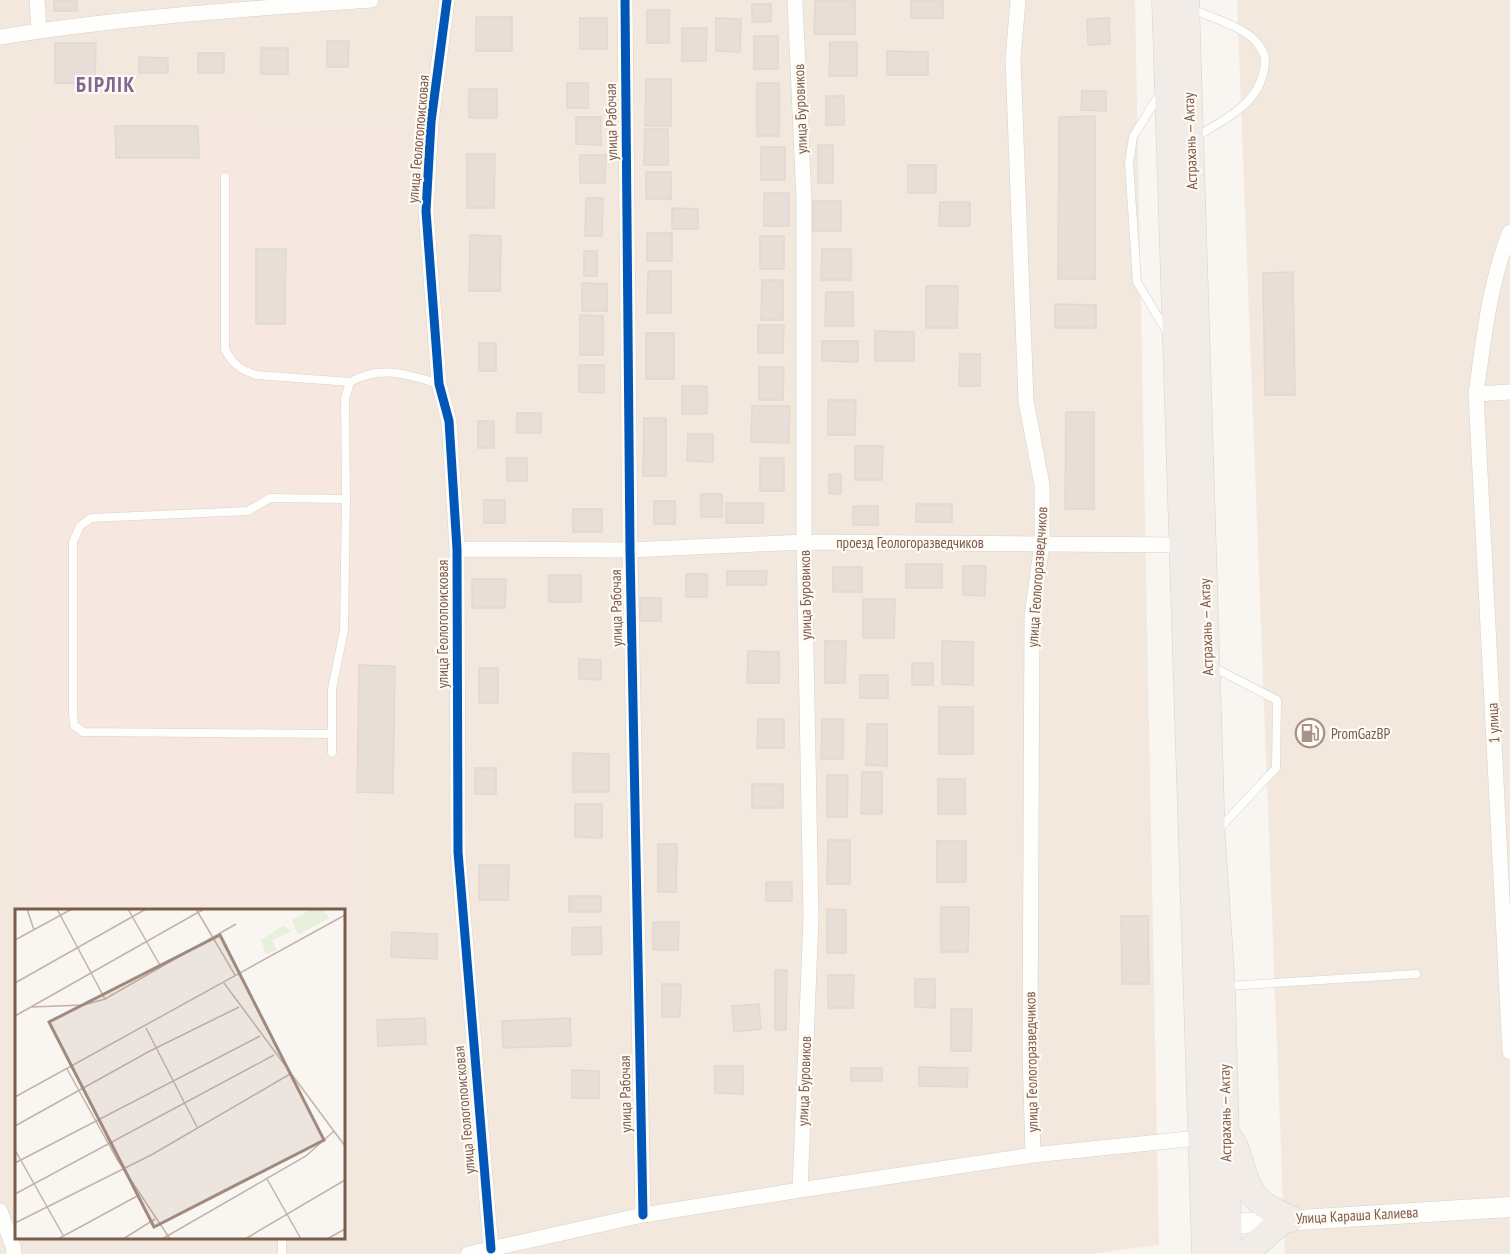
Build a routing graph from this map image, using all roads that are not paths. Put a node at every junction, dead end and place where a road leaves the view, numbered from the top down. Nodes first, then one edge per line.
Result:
1 (37, 0) edge
2 (371, 0) edge
3 (447, 0) edge
4 (625, 0) edge
5 (795, 0) edge
6 (1018, 0) edge
7 (1179, 2) edge
8 (231, 5) edge
9 (39, 30) junction
10 (0, 37) edge
11 (1168, 79) junction
12 (1190, 140) junction
13 (225, 177) dead end
14 (1510, 232) edge
15 (1177, 349) junction
16 (350, 382) junction
17 (439, 384) junction
18 (1510, 392) edge
19 (1476, 394) junction
20 (346, 499) junction
21 (804, 542) junction
22 (1042, 543) junction
23 (1183, 545) junction
24 (457, 549) junction
25 (630, 550) junction
26 (1207, 664) junction
27 (332, 734) junction
28 (332, 753) dead end
29 (1504, 817) edge
30 (1212, 837) junction
31 (1416, 974) dead end
32 (1222, 986) junction
33 (1510, 1053) edge
34 (1213, 1136) junction
35 (1033, 1155) junction
36 (800, 1190) junction
37 (1510, 1207) edge
38 (0, 1211) edge
39 (643, 1215) junction
40 (1288, 1219) junction
41 (1216, 1225) junction
42 (491, 1250) junction
43 (14, 1254) edge
44 (468, 1254) edge
45 (1205, 1254) edge
46 (1229, 1254) edge
47 (1249, 1254) edge

1 - 9 street
2 - 8 street
3 - 17 street, улица Геологопоисковая
4 - 25 street, улица Рабочая
5 - 21 street, улица Буровиков
6 - 22 street, улица Геологоразведчиков
7 - 11 highway, Астрахань — Актау
7 - 12 highway, Астрахань — Актау
7 - 12 lane
8 - 9 street
9 - 10 street
11 - 15 highway, Астрахань — Актау
11 - 15 lane
12 - 26 highway, Астрахань — Актау
13 - 16 lane
14 - 19 street, 1 улица
15 - 23 highway, Астрахань — Актау
16 - 17 lane
16 - 20 lane
17 - 24 street, улица Геологопоисковая
18 - 19 street
19 - 29 street, 1 улица
20 - 27 lane
20 - 27 lane
21 - 22 street, проезд Геологоразведчиков
21 - 25 street, проезд Геологоразведчиков
21 - 36 street, улица Буровиков
22 - 23 street, проезд Геологоразведчиков
22 - 35 street, улица Геологоразведчиков
23 - 34 highway, Астрахань — Актау
24 - 25 street, проезд Геологоразведчиков
24 - 42 street, улица Геологопоисковая
25 - 39 street, улица Рабочая
26 - 30 highway, Астрахань — Актау
26 - 30 lane
27 - 28 lane
29 - 33 street, 1 улица
30 - 32 highway, Астрахань — Актау
31 - 32 lane
32 - 34 highway, Астрахань — Актау
34 - 35 street
34 - 40 highway
34 - 41 highway, Астрахань — Актау
35 - 36 street
36 - 39 street
37 - 40 street, Улица Караша Калиева
38 - 43 street
39 - 42 street
40 - 41 street, Улица Караша Калиева
40 - 47 highway
41 - 45 highway, Астрахань — Актау
41 - 46 highway, Астрахань — Актау
42 - 44 street

